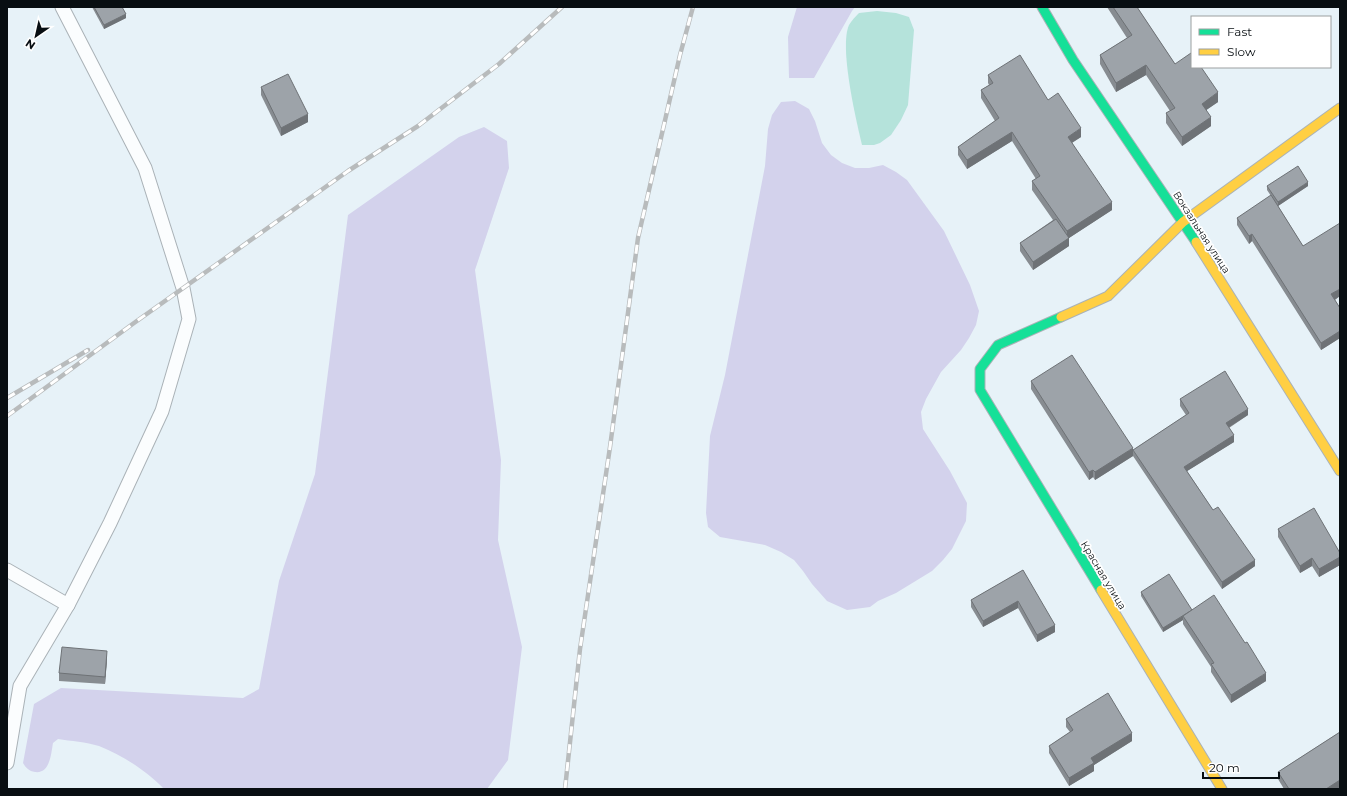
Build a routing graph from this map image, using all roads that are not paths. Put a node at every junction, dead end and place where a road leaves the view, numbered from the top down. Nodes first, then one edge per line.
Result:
1 (62, 7) edge
2 (1042, 7) edge
3 (1340, 108) edge
4 (1183, 222) junction
5 (1340, 471) edge
6 (7, 570) edge
7 (68, 605) junction
8 (7, 763) edge
9 (1222, 789) edge

1 - 7 lane
2 - 4 street, Вокзальная улица
3 - 4 street
4 - 5 street, Вокзальная улица
4 - 9 street, Красная улица
6 - 7 lane
7 - 8 lane

